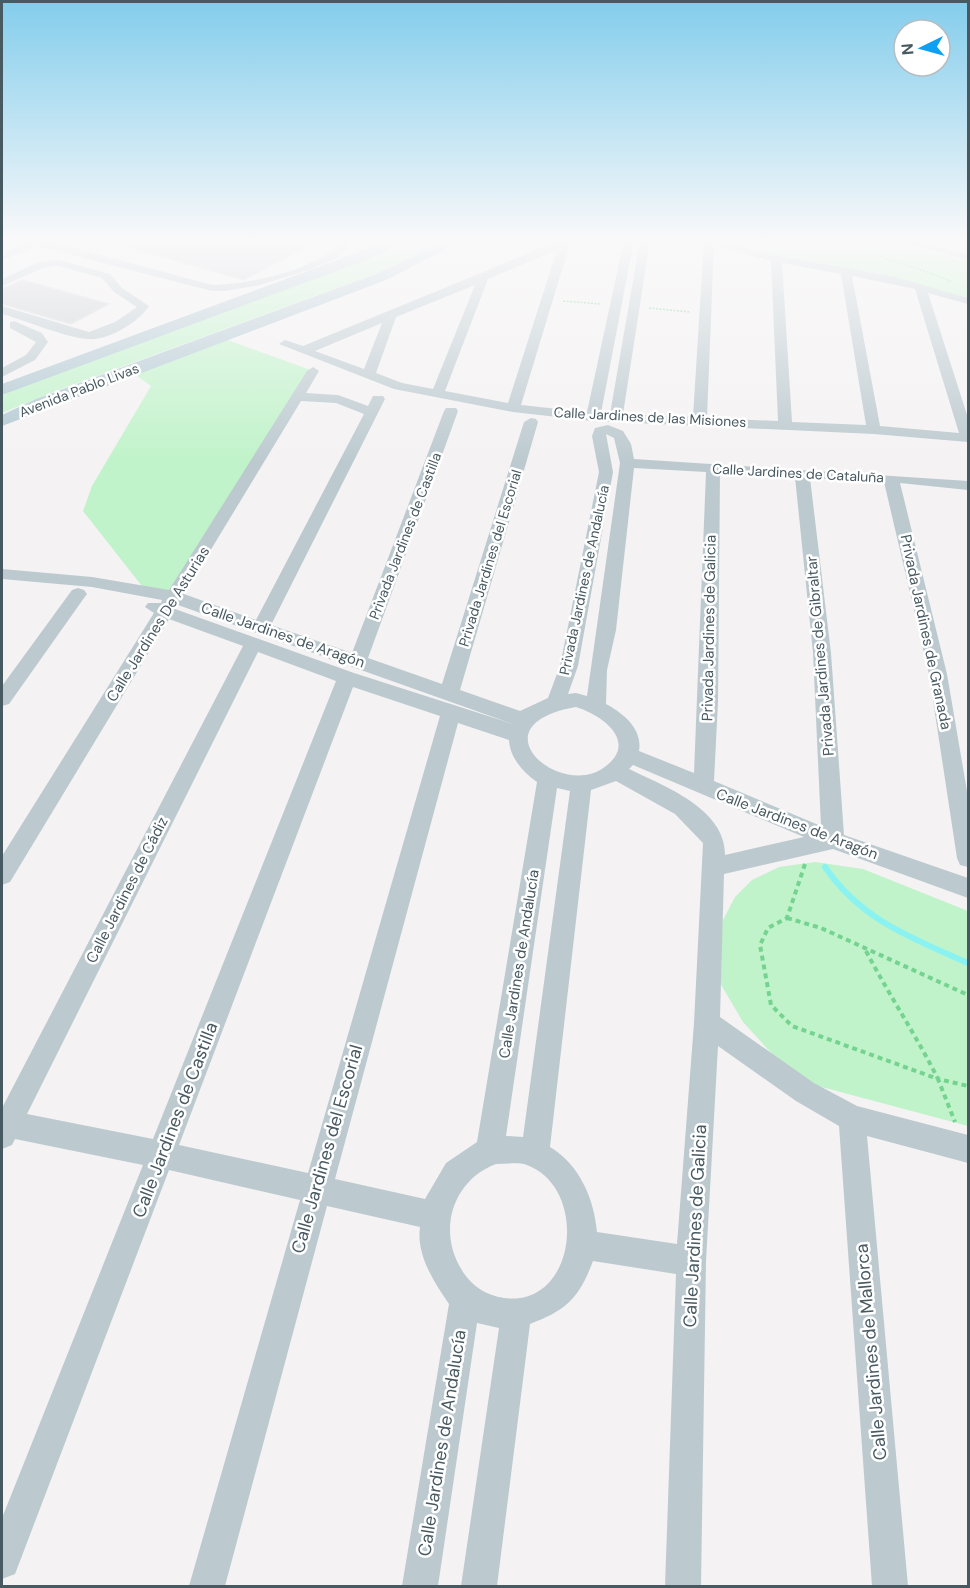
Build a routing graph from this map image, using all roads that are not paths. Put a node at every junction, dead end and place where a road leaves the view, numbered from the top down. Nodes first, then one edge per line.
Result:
1 (16, 314) edge
2 (138, 314) edge
3 (207, 314) edge
4 (279, 314) edge
5 (392, 314) joint
6 (468, 314) edge
7 (544, 314) edge
8 (615, 314) edge
9 (634, 314) edge
10 (704, 314) edge
11 (779, 314) edge
12 (854, 314) edge
13 (929, 314) edge
14 (2, 322) edge
15 (285, 344) dead end
16 (303, 351) junction
17 (313, 371) dead end
18 (2, 373) edge
19 (368, 375) junction
20 (2, 390) edge
21 (436, 394) junction
22 (297, 397) junction
23 (513, 408) junction
24 (451, 411) dead end
25 (593, 417) junction
26 (616, 418) junction
27 (2, 421) edge
28 (700, 421) junction
29 (531, 422) dead end
30 (785, 425) junction
31 (874, 430) junction
32 (968, 438) edge
33 (627, 464) junction
34 (713, 469) junction
35 (801, 473) junction
36 (891, 478) junction
37 (969, 486) edge
38 (2, 574) edge
39 (2, 587) edge
40 (78, 594) junction
41 (171, 604) junction
42 (257, 636) junction
43 (352, 669) junction
44 (2, 699) edge
45 (556, 701) junction
46 (450, 703) junction
47 (596, 705) junction
48 (520, 728) junction
49 (621, 763) junction
50 (549, 777) junction
51 (581, 783) junction
52 (703, 787) junction
53 (822, 842) junction
54 (969, 858) edge
55 (713, 867) junction
56 (2, 875) edge
57 (969, 888) edge
58 (707, 1023) junction
59 (852, 1118) junction
60 (3, 1127) edge
61 (967, 1149) edge
62 (490, 1150) junction
63 (535, 1154) junction
64 (162, 1155) junction
65 (315, 1191) junction
66 (434, 1216) junction
67 (583, 1245) junction
68 (692, 1261) junction
69 (465, 1299) junction
70 (516, 1315) junction
71 (2, 1562) edge
72 (207, 1587) edge
73 (420, 1587) edge
74 (479, 1587) edge
75 (683, 1587) edge
76 (890, 1587) edge

1 - 2 street
3 - 20 main road, Avenida Pablo Livas
4 - 27 main road, Avenida Pablo Livas
5 - 16 street
5 - 19 street
6 - 21 street
7 - 23 street
8 - 25 street
9 - 26 street
10 - 28 street
11 - 30 street
12 - 31 street
13 - 32 street
14 - 18 street
15 - 16 street, Calle Jardines de las Misiones
16 - 19 street, Calle Jardines de las Misiones
17 - 22 street, Calle Jardines De Asturias
19 - 21 street, Calle Jardines de las Misiones
21 - 23 street, Calle Jardines de las Misiones
22 - 41 street, Calle Jardines De Asturias
22 - 42 street, Calle Jardines de Cádiz
23 - 25 street, Calle Jardines de las Misiones
24 - 43 street, Privada Jardines de Castilla
25 - 26 street, Calle Jardines de las Misiones
26 - 28 street, Calle Jardines de las Misiones
28 - 30 street, Calle Jardines de las Misiones
29 - 46 street, Privada Jardines del Escorial
30 - 31 street, Calle Jardines de las Misiones
31 - 32 street, Calle Jardines de las Misiones
33 - 34 street, Calle Jardines de Cataluña
33 - 45 street, Privada Jardines de Andalucía
33 - 47 street, Privada Jardines de Andalucía
34 - 35 street, Calle Jardines de Cataluña
34 - 52 street, Privada Jardines de Galicia
35 - 36 street, Calle Jardines de Cataluña
35 - 53 street, Privada Jardines de Gibraltar
36 - 37 street, Calle Jardines de Cataluña
36 - 54 street, Privada Jardines de Granada
38 - 41 street, Calle Jardines de Aragón
39 - 40 street, Calle Jardines de Aragón
40 - 41 street, Calle Jardines de Aragón
40 - 44 street
41 - 42 street, Calle Jardines de Aragón
41 - 56 street, Calle Jardines De Asturias
42 - 43 street, Calle Jardines de Aragón
42 - 60 street, Calle Jardines de Cádiz
43 - 46 street, Calle Jardines de Aragón
43 - 64 street, Calle Jardines de Castilla
45 - 47 street
45 - 48 street
46 - 48 street, Calle Jardines de Aragón
46 - 65 street, Calle Jardines del Escorial
47 - 49 street
48 - 50 street
49 - 51 street
49 - 52 street, Calle Jardines de Aragón
49 - 55 street, Calle Jardines de Galicia
50 - 51 street
50 - 62 street, Calle Jardines de Andalucía
51 - 63 street
52 - 53 street, Calle Jardines de Aragón
53 - 55 street
53 - 57 street, Calle Jardines de Aragón
55 - 58 street, Calle Jardines de Galicia
58 - 59 street
58 - 68 street, Calle Jardines de Galicia
59 - 61 street
59 - 76 street, Calle Jardines de Mallorca
60 - 64 street
62 - 63 street
62 - 66 street
63 - 67 street
64 - 65 street
64 - 71 street, Calle Jardines de Castilla
65 - 66 street
65 - 72 street, Calle Jardines del Escorial
66 - 69 street
67 - 68 street
67 - 70 street
68 - 75 street, Calle Jardines de Galicia
69 - 70 street
69 - 73 street, Calle Jardines de Andalucía
70 - 74 street

